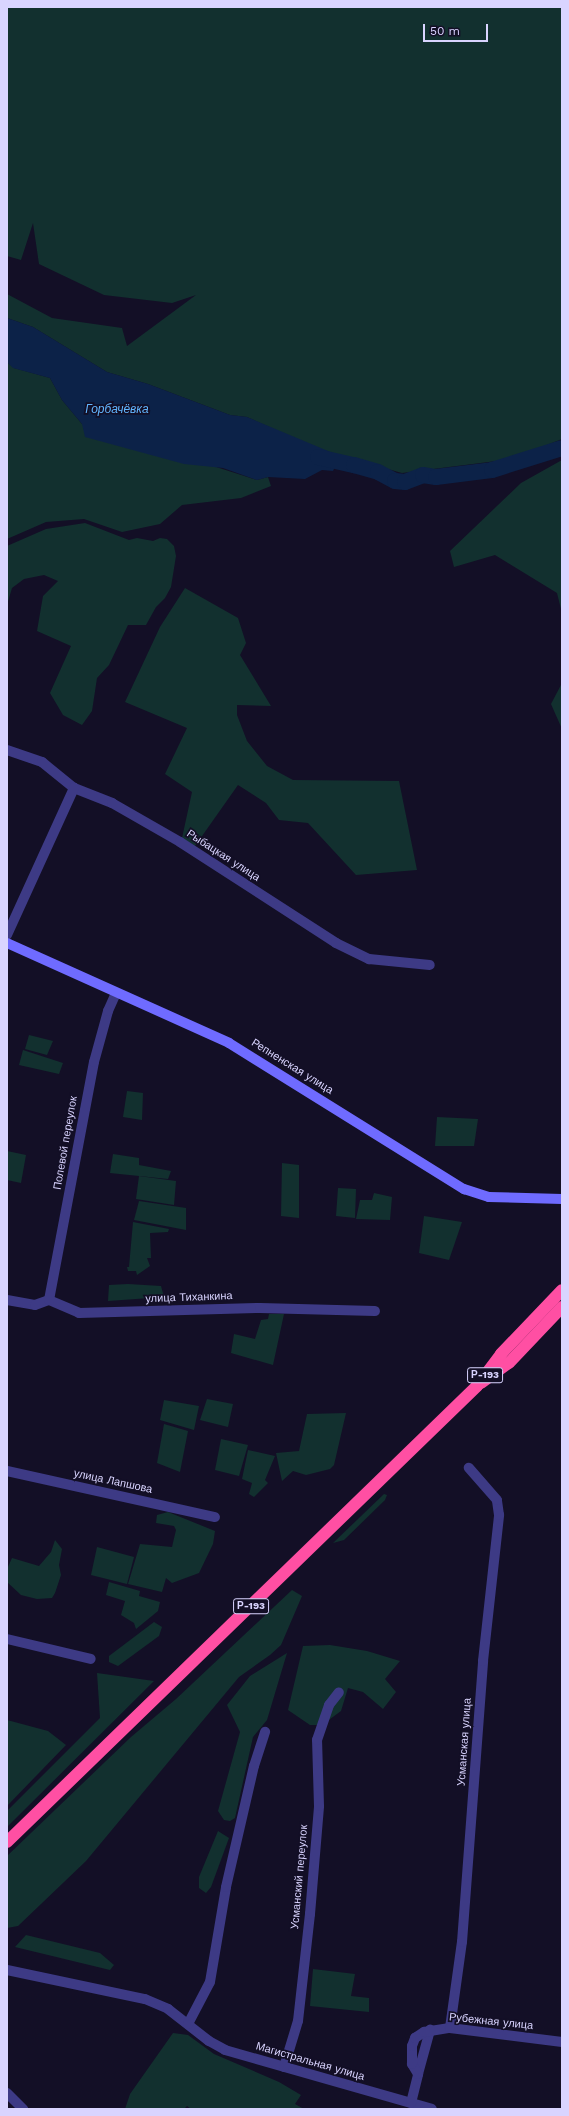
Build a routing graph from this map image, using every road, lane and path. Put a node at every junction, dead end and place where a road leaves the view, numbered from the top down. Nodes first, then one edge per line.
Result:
1 (7, 750) edge
2 (74, 788) junction
3 (7, 935) edge
4 (7, 944) edge
5 (430, 966) dead end
6 (116, 993) junction
7 (562, 1199) edge
8 (562, 1290) edge
9 (7, 1300) edge
10 (49, 1300) junction
11 (562, 1307) edge
12 (375, 1311) dead end
13 (477, 1386) junction
14 (469, 1468) dead end
15 (7, 1471) edge
16 (215, 1517) dead end
17 (7, 1638) edge
18 (91, 1659) dead end
19 (339, 1692) dead end
20 (265, 1732) dead end
21 (7, 1842) edge
22 (7, 1970) edge
23 (188, 2024) junction
24 (450, 2028) junction
25 (430, 2030) junction
26 (562, 2042) edge
27 (284, 2067) junction
28 (418, 2074) junction
29 (7, 2093) edge
30 (411, 2103) junction
31 (23, 2109) edge
32 (432, 2109) edge

1 - 2 street, Рыбацкая улица
2 - 3 street
2 - 5 street, Рыбацкая улица
4 - 6 street, Репненская улица
6 - 7 street, Репненская улица
6 - 10 street, Полевой переулок
8 - 13 highway, Р-193
9 - 10 street
10 - 12 street, улица Тиханкина
11 - 13 highway
13 - 21 highway, Р-193
14 - 24 street, Усманская улица
15 - 16 street, улица Лапшова
17 - 18 street
19 - 27 street, Усманский переулок
20 - 23 street
22 - 23 street, Магистральная улица
23 - 27 street, Магистральная улица
24 - 25 street, Рубежная улица
24 - 26 street, Рубежная улица
25 - 28 street
25 - 28 street, Рубежная улица
27 - 30 street, Магистральная улица
28 - 30 street
29 - 31 street
30 - 32 street, Магистральная улица

